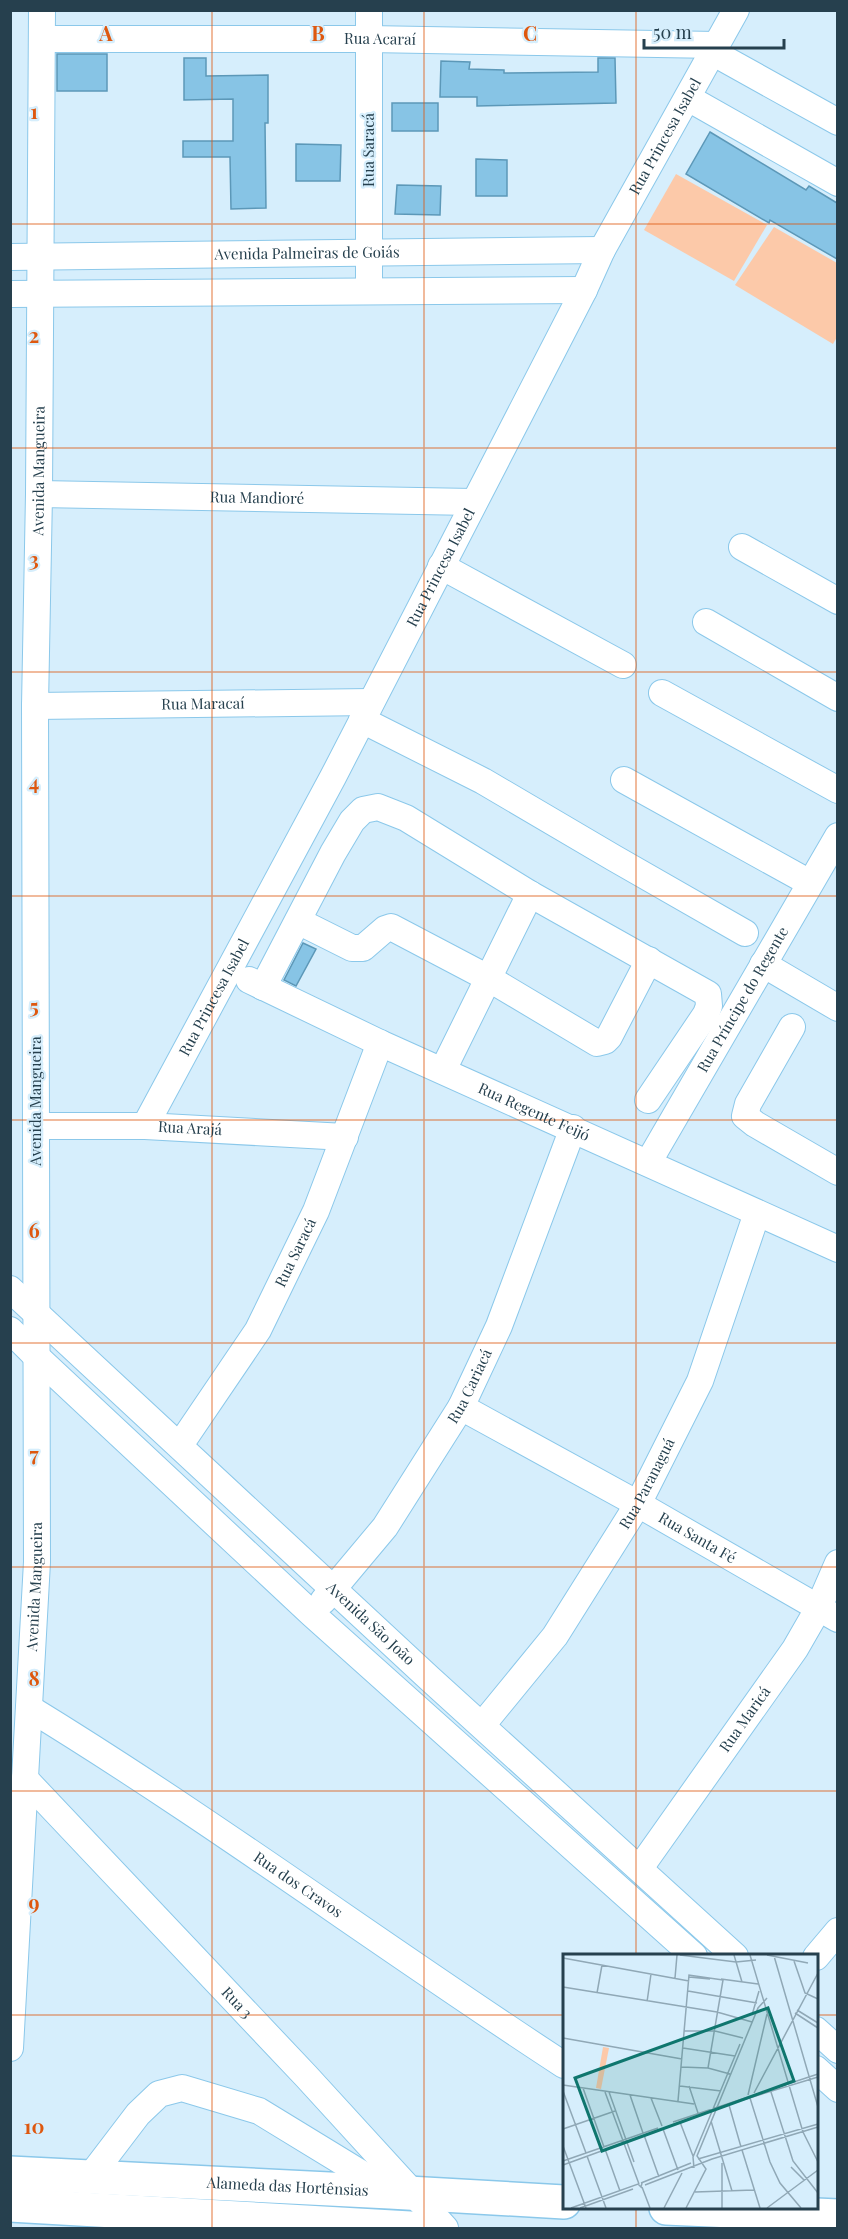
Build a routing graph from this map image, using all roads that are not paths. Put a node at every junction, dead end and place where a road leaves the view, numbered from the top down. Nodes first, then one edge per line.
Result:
1 (42, 10) edge
2 (369, 10) edge
3 (736, 10) edge
4 (42, 39) junction
5 (369, 39) junction
6 (714, 49) junction
7 (688, 98) junction
8 (837, 122) edge
9 (837, 183) edge
10 (602, 250) junction
11 (369, 254) junction
12 (42, 256) junction
13 (10, 257) edge
14 (369, 290) junction
15 (584, 290) junction
16 (41, 293) junction
17 (10, 294) edge
18 (39, 494) junction
19 (473, 502) junction
20 (742, 547) dead end
21 (441, 566) junction
22 (837, 601) edge
23 (706, 622) dead end
24 (623, 665) dead end
25 (662, 693) dead end
26 (837, 698) edge
27 (35, 706) junction
28 (366, 711) junction
29 (624, 780) dead end
30 (837, 790) edge
31 (837, 836) edge
32 (810, 883) junction
33 (531, 894) junction
34 (298, 921) junction
35 (745, 933) dead end
36 (649, 960) junction
37 (763, 964) junction
38 (230, 970) junction
39 (488, 978) junction
40 (263, 987) junction
41 (837, 1008) edge
42 (792, 1027) dead end
43 (380, 1043) junction
44 (442, 1070) junction
45 (648, 1100) dead end
46 (36, 1126) junction
47 (145, 1126) junction
48 (573, 1128) junction
49 (345, 1137) junction
50 (648, 1163) junction
51 (837, 1172) edge
52 (757, 1213) junction
53 (837, 1249) edge
54 (10, 1289) edge
55 (38, 1314) junction
56 (10, 1329) edge
57 (38, 1358) junction
58 (461, 1407) junction
59 (180, 1445) junction
60 (638, 1504) junction
61 (837, 1563) edge
62 (334, 1588) junction
63 (312, 1614) junction
64 (828, 1614) edge
65 (29, 1708) junction
66 (483, 1724) junction
67 (25, 1779) junction
68 (640, 1868) junction
69 (837, 1932) edge
70 (692, 1954) edge
71 (733, 1954) edge
72 (818, 1955) edge
73 (818, 2032) edge
74 (10, 2048) edge
75 (837, 2050) edge
76 (563, 2064) edge
77 (818, 2071) edge
78 (837, 2089) edge
79 (10, 2174) edge
80 (90, 2177) junction
81 (401, 2193) junction
82 (563, 2202) edge
83 (10, 2205) edge
84 (707, 2209) edge
85 (790, 2211) edge
86 (837, 2216) edge
87 (410, 2229) edge
88 (445, 2229) edge

1 - 4 street, Avenida Mangueira
2 - 5 street, Rua Saracá
3 - 6 street, Rua Princesa Isabel
4 - 5 street, Rua Acaraí
4 - 12 street, Avenida Mangueira
5 - 6 street, Rua Acaraí
5 - 11 street, Rua Saracá
6 - 7 street, Rua Princesa Isabel
6 - 8 street
7 - 9 street
7 - 10 street, Rua Princesa Isabel
10 - 11 street, Avenida Palmeiras de Goiás
10 - 15 street, Rua Princesa Isabel
11 - 12 street, Avenida Palmeiras de Goiás
11 - 14 street, Rua Saracá
12 - 13 street, Avenida Palmeiras de Goiás
12 - 16 street, Avenida Mangueira
14 - 15 street
14 - 16 street
15 - 19 street, Rua Princesa Isabel
16 - 17 street
16 - 18 street, Avenida Mangueira
18 - 19 street, Rua Mandioré
18 - 27 street, Avenida Mangueira
19 - 21 street, Rua Princesa Isabel
20 - 22 street
21 - 24 street
21 - 28 street, Rua Princesa Isabel
23 - 26 street
25 - 30 street
27 - 28 street, Rua Maracaí
27 - 46 street, Avenida Mangueira
28 - 35 street
28 - 38 street, Rua Princesa Isabel
29 - 32 street
31 - 32 street, Rua Príncipe do Regente
32 - 37 street, Rua Príncipe do Regente
33 - 34 street
33 - 36 street
33 - 39 street
34 - 39 street
34 - 40 street
36 - 39 street
36 - 45 street
37 - 41 street
37 - 50 street, Rua Príncipe do Regente
38 - 40 street, Rua Regente Feijó
38 - 47 street, Rua Princesa Isabel
39 - 44 street
40 - 43 street, Rua Regente Feijó
42 - 51 street
43 - 44 street, Rua Regente Feijó
43 - 49 street, Rua Saracá
44 - 48 street, Rua Regente Feijó
46 - 47 street, Rua Arajá
46 - 55 street, Avenida Mangueira
47 - 49 street, Rua Arajá
48 - 50 street, Rua Regente Feijó
48 - 58 street, Rua Cariacá
49 - 59 street, Rua Saracá
50 - 52 street, Rua Regente Feijó
52 - 53 street, Rua Regente Feijó
52 - 60 street, Rua Paranaguá
54 - 55 street, Avenida São João
55 - 57 street, Avenida Mangueira
55 - 59 street, Avenida São João
56 - 57 street
57 - 63 street
57 - 65 street, Avenida Mangueira
58 - 60 street, Rua Santa Fé
58 - 62 street, Rua Cariacá
59 - 62 street, Avenida São João
60 - 64 street, Rua Santa Fé
60 - 66 street, Rua Paranaguá
61 - 64 street, Rua Maricá
62 - 63 street, Rua Cariacá
62 - 66 street, Avenida São João
63 - 70 street
64 - 68 street, Rua Maricá
65 - 67 street, Avenida Mangueira
65 - 76 street, Rua dos Cravos
66 - 68 street, Avenida São João
67 - 74 street, Avenida Mangueira
67 - 81 street, Rua 3
68 - 71 street, Avenida São João
69 - 72 street
73 - 75 street
77 - 78 street
79 - 80 main road, Alameda das Hortênsias
80 - 81 main road, Alameda das Hortênsias
80 - 81 street
81 - 82 main road, Alameda das Hortênsias
81 - 88 street, Rua 3
83 - 87 main road
84 - 85 main road
85 - 86 main road

